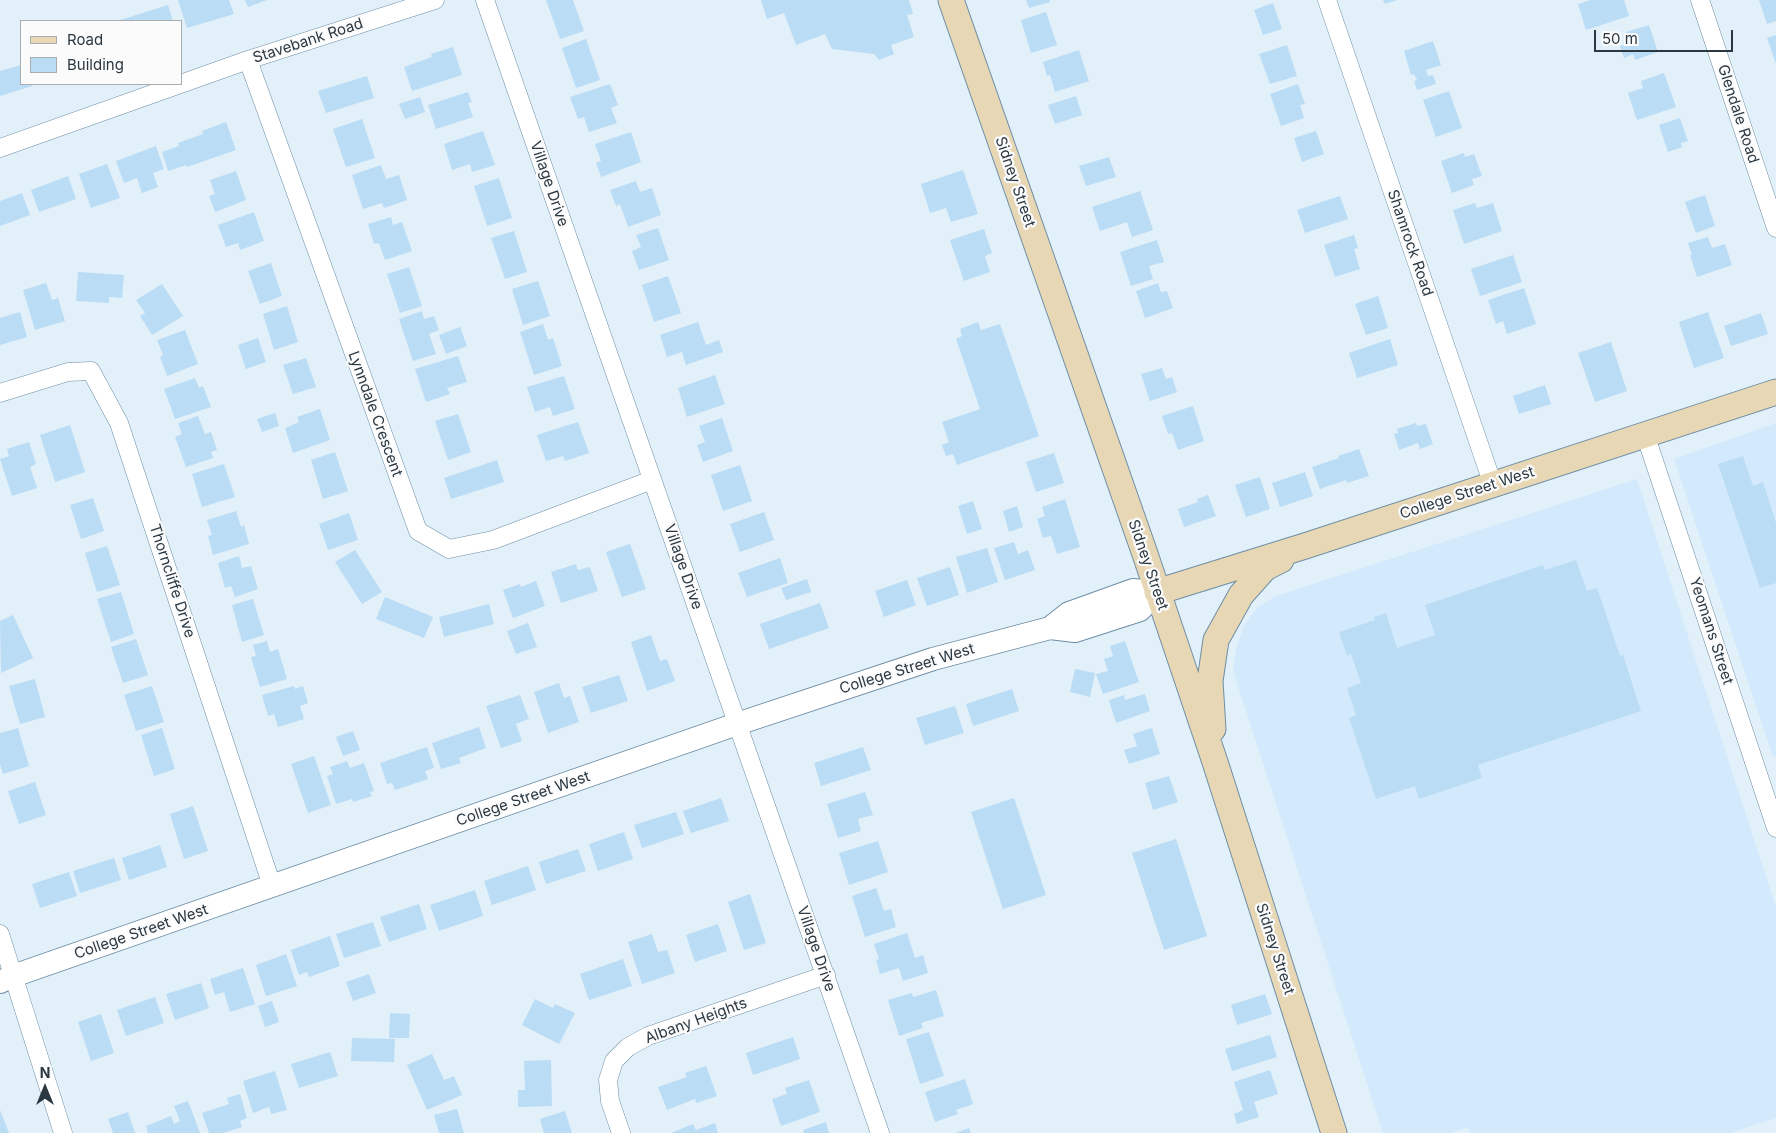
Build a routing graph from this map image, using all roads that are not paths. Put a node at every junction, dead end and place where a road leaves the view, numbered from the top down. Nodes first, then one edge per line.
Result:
1 (435, 0) edge
2 (485, 0) edge
3 (951, 0) edge
4 (1327, 0) edge
5 (1700, 0) edge
6 (248, 60) junction
7 (182, 83) edge
8 (178, 85) edge
9 (0, 148) edge
10 (1776, 228) edge
11 (1776, 392) edge
12 (0, 393) edge
13 (1645, 434) junction
14 (652, 480) junction
15 (1493, 485) junction
16 (1305, 546) junction
17 (1157, 592) junction
18 (737, 724) junction
19 (1215, 762) junction
20 (1776, 828) edge
21 (272, 886) junction
22 (0, 934) edge
23 (826, 976) junction
24 (7, 979) edge
25 (63, 1133) edge
26 (621, 1133) edge
27 (880, 1133) edge
28 (1334, 1133) edge

1 - 6 street, Stavebank Road
2 - 14 street, Village Drive
3 - 17 main road, Sidney Street
4 - 15 street, Shamrock Road
5 - 10 street, Glendale Road
6 - 7 street, Stavebank Road
6 - 14 street, Lynndale Crescent
8 - 9 street, Stavebank Road
11 - 13 main road, College Street West
12 - 21 street, Thorncliffe Drive
13 - 15 main road, College Street West
13 - 20 street, Yeomans Street
14 - 18 street, Village Drive
15 - 16 main road, College Street West
16 - 17 main road, College Street West
16 - 19 main road
17 - 18 street, College Street West
17 - 19 main road, Sidney Street
18 - 21 street, College Street West
18 - 23 street, Village Drive
19 - 28 main road, Sidney Street
21 - 24 street, College Street West
22 - 24 street
23 - 26 street, Albany Heights
23 - 27 street, Village Drive
24 - 25 street

